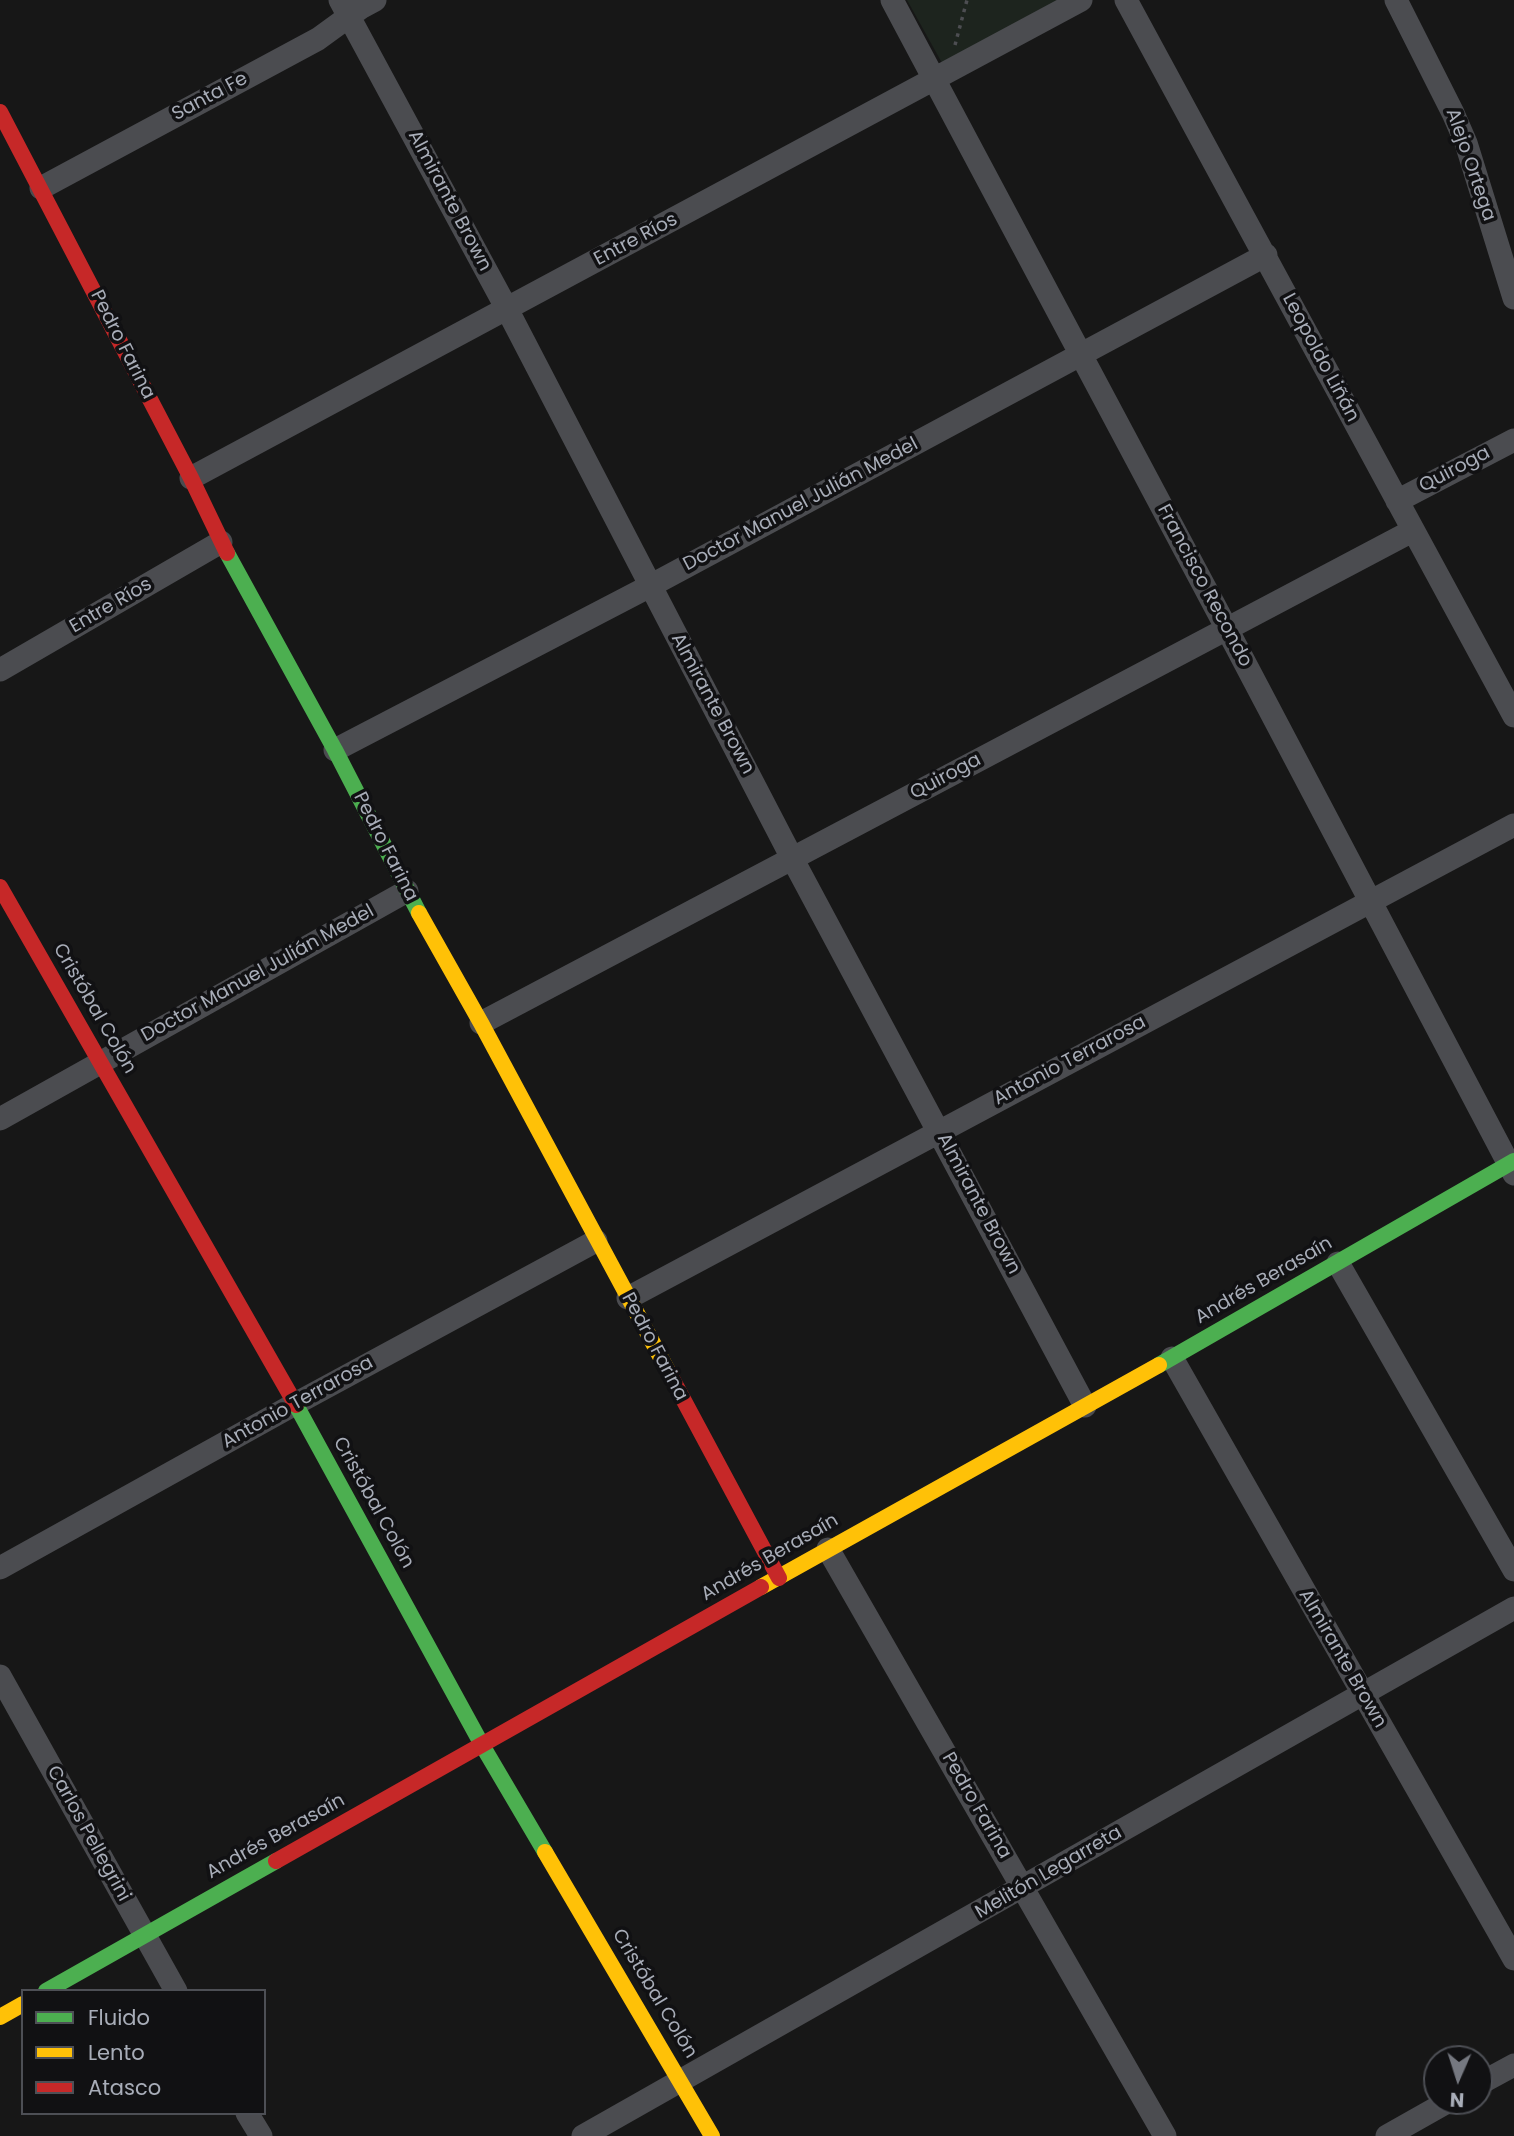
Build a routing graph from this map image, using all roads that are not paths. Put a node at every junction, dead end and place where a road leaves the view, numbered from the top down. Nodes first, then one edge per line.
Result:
1 (375, 0) edge
2 (892, 0) edge
3 (1081, 0) edge
4 (1126, 0) edge
5 (1396, 0) edge
6 (344, 8) edge
7 (941, 75) junction
8 (0, 112) edge
9 (41, 188) junction
10 (1266, 255) junction
11 (1514, 298) edge
12 (507, 309) junction
13 (1080, 355) junction
14 (1514, 440) edge
15 (191, 478) junction
16 (1396, 501) junction
17 (1412, 531) junction
18 (221, 542) junction
19 (650, 586) junction
20 (1227, 629) junction
21 (0, 670) edge
22 (1514, 716) edge
23 (335, 750) junction
24 (1514, 825) edge
25 (792, 858) junction
26 (0, 887) edge
27 (407, 891) junction
28 (1370, 903) junction
29 (481, 1023) junction
30 (100, 1062) junction
31 (0, 1119) edge
32 (939, 1131) junction
33 (1512, 1167) edge
34 (596, 1241) junction
35 (1338, 1263) junction
36 (628, 1298) junction
37 (1172, 1358) junction
38 (295, 1404) junction
39 (1085, 1406) junction
40 (828, 1549) junction
41 (0, 1568) edge
42 (1514, 1570) edge
43 (779, 1578) junction
44 (1514, 1608) edge
45 (0, 1676) edge
46 (1362, 1693) junction
47 (482, 1745) junction
48 (1023, 1888) junction
49 (144, 1935) junction
50 (1514, 1959) edge
51 (50, 1989) edge
52 (175, 1989) edge
53 (21, 2005) edge
54 (0, 2017) edge
55 (1514, 2065) edge
56 (1493, 2076) edge
57 (681, 2081) junction
58 (248, 2115) edge
59 (1424, 2115) edge
60 (261, 2136) edge
61 (583, 2136) edge
62 (712, 2136) edge
63 (1165, 2136) edge
64 (1387, 2136) edge

1 - 6 street, Santa Fe
2 - 7 street, Francisco Recondo
3 - 7 street, Entre Ríos
4 - 10 street, Leopoldo Liñán
5 - 11 street, Alejo Ortega
6 - 9 street, Santa Fe
6 - 12 street, Almirante Brown
7 - 12 street, Entre Ríos
7 - 13 street, Francisco Recondo
8 - 9 street, Pedro Farina
9 - 15 street, Pedro Farina
10 - 13 street, Doctor Manuel Julián Medel
10 - 16 street, Leopoldo Liñán
12 - 15 street, Entre Ríos
12 - 19 street, Almirante Brown
13 - 19 street, Doctor Manuel Julián Medel
13 - 20 street, Francisco Recondo
14 - 16 street, Quiroga
15 - 18 street, Pedro Farina
16 - 17 street, Leopoldo Liñán
17 - 20 street, Quiroga
17 - 22 street, Leopoldo Liñán
18 - 21 street, Entre Ríos
18 - 23 street, Pedro Farina
19 - 23 street, Doctor Manuel Julián Medel
19 - 25 street, Almirante Brown
20 - 25 street, Quiroga
20 - 28 street, Francisco Recondo
23 - 27 street, Pedro Farina
24 - 28 street, Antonio Terrarosa
25 - 29 street, Quiroga
25 - 32 street, Almirante Brown
26 - 30 street, Cristóbal Colón
27 - 29 street, Pedro Farina
27 - 30 street, Doctor Manuel Julián Medel
28 - 32 street, Antonio Terrarosa
28 - 33 street, Francisco Recondo
29 - 34 street, Pedro Farina
30 - 31 street, Doctor Manuel Julián Medel
30 - 38 street, Cristóbal Colón
32 - 36 street, Antonio Terrarosa
32 - 39 street, Almirante Brown
33 - 35 street, Andrés Berasaín
34 - 36 street, Pedro Farina
34 - 38 street, Antonio Terrarosa
35 - 37 street, Andrés Berasaín
35 - 42 street
36 - 43 street, Pedro Farina
37 - 39 street, Andrés Berasaín
37 - 46 street, Almirante Brown
38 - 41 street, Antonio Terrarosa
38 - 47 street, Cristóbal Colón
39 - 40 street, Andrés Berasaín
40 - 43 street, Andrés Berasaín
40 - 48 street, Pedro Farina
43 - 47 street, Andrés Berasaín
44 - 46 street, Melitón Legarreta
45 - 49 street, Carlos Pellegrini
46 - 48 street, Melitón Legarreta
46 - 50 street, Almirante Brown
47 - 49 street, Andrés Berasaín
47 - 57 street, Cristóbal Colón
48 - 57 street, Melitón Legarreta
48 - 63 street, Pedro Farina
49 - 51 street, Andrés Berasaín
49 - 52 street, Carlos Pellegrini
53 - 54 street
55 - 56 street
57 - 61 street, Melitón Legarreta
57 - 62 street, Cristóbal Colón
58 - 60 street
59 - 64 street

